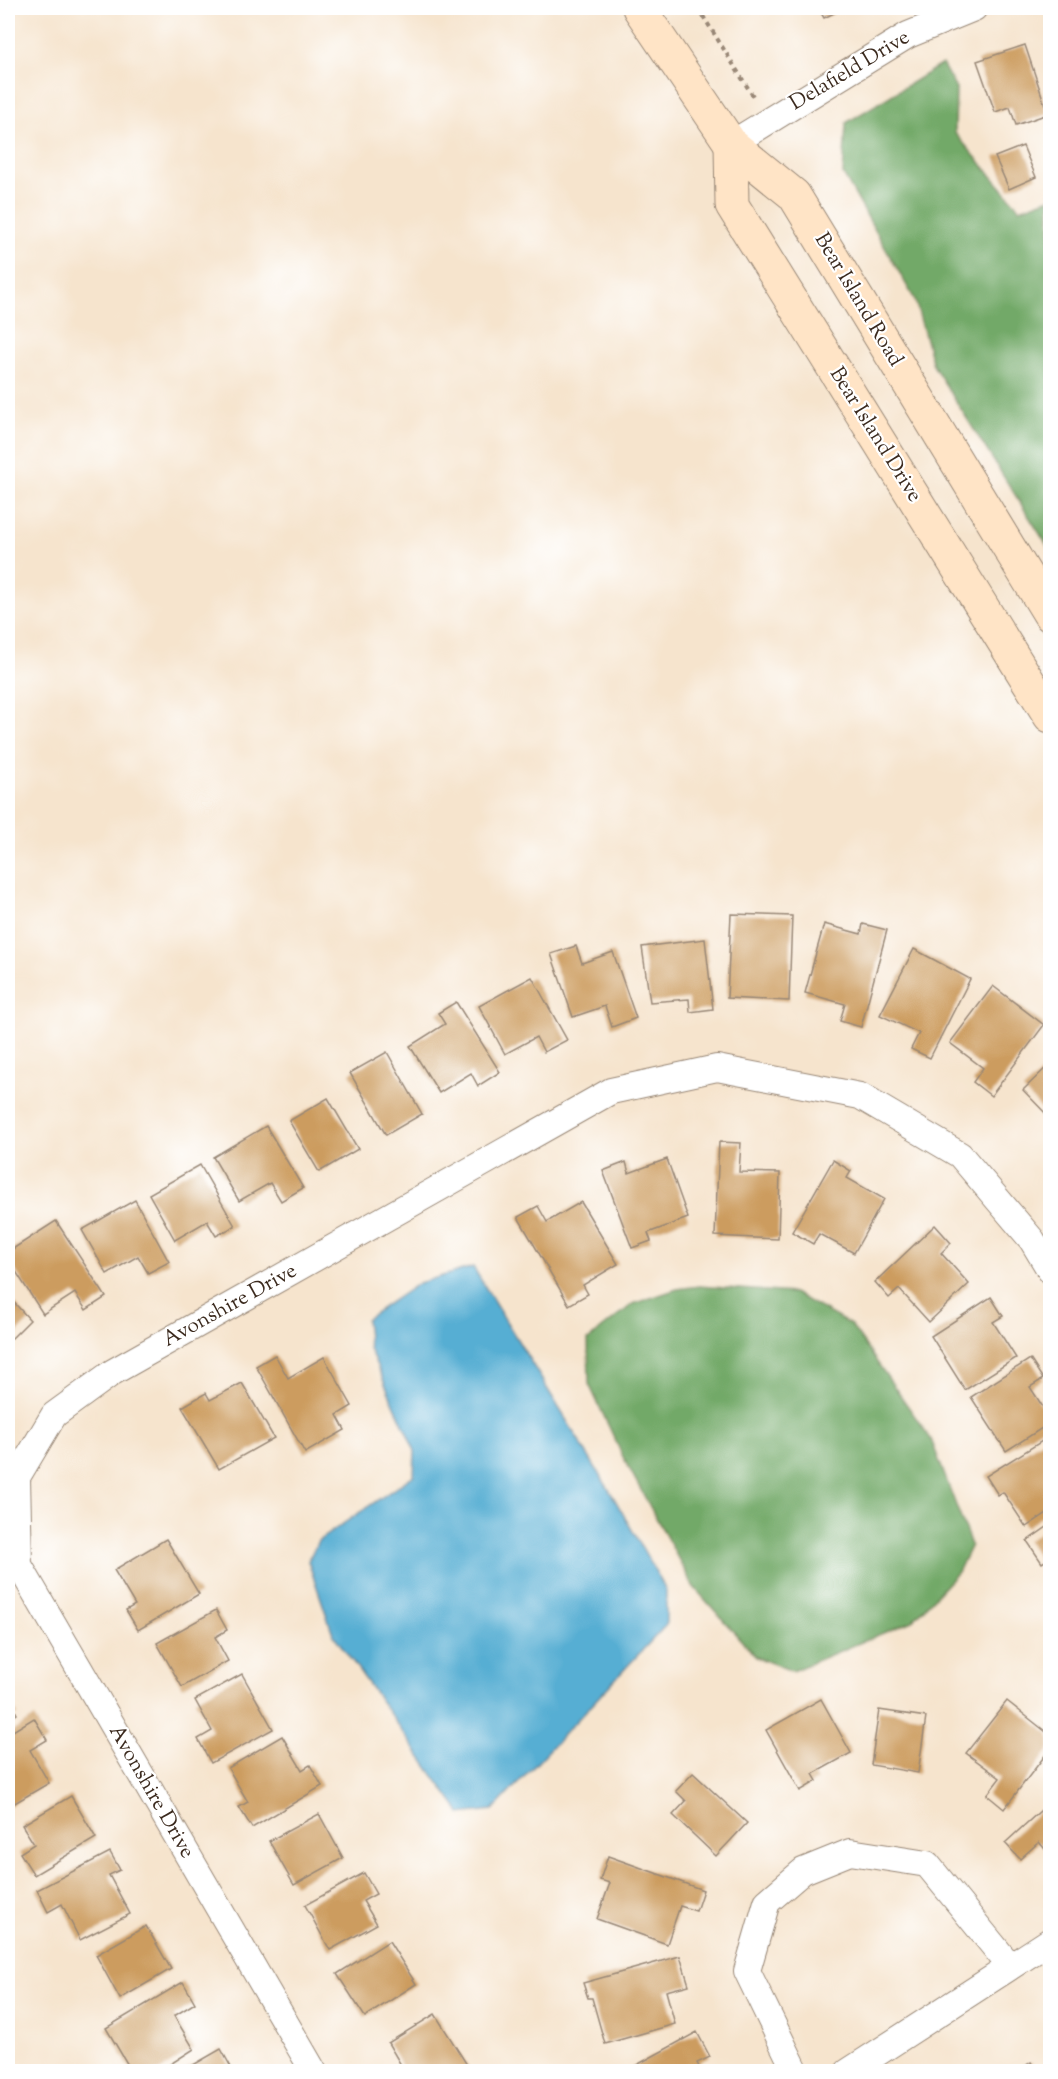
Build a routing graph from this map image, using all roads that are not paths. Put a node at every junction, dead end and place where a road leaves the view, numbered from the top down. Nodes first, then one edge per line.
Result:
1 (639, 8) edge
2 (974, 8) edge
3 (731, 144) junction
4 (1050, 615) edge
5 (1050, 716) edge
6 (1050, 1270) edge
7 (1050, 1941) edge
8 (1010, 1966) junction
9 (314, 2072) edge
10 (796, 2072) edge
11 (848, 2072) edge

1 - 3 street, Bear Island Road
2 - 3 street, Delafield Drive
3 - 4 street, Bear Island Road
3 - 5 street, Bear Island Drive
6 - 9 street, Avonshire Drive
7 - 8 street
8 - 10 street
8 - 11 street

